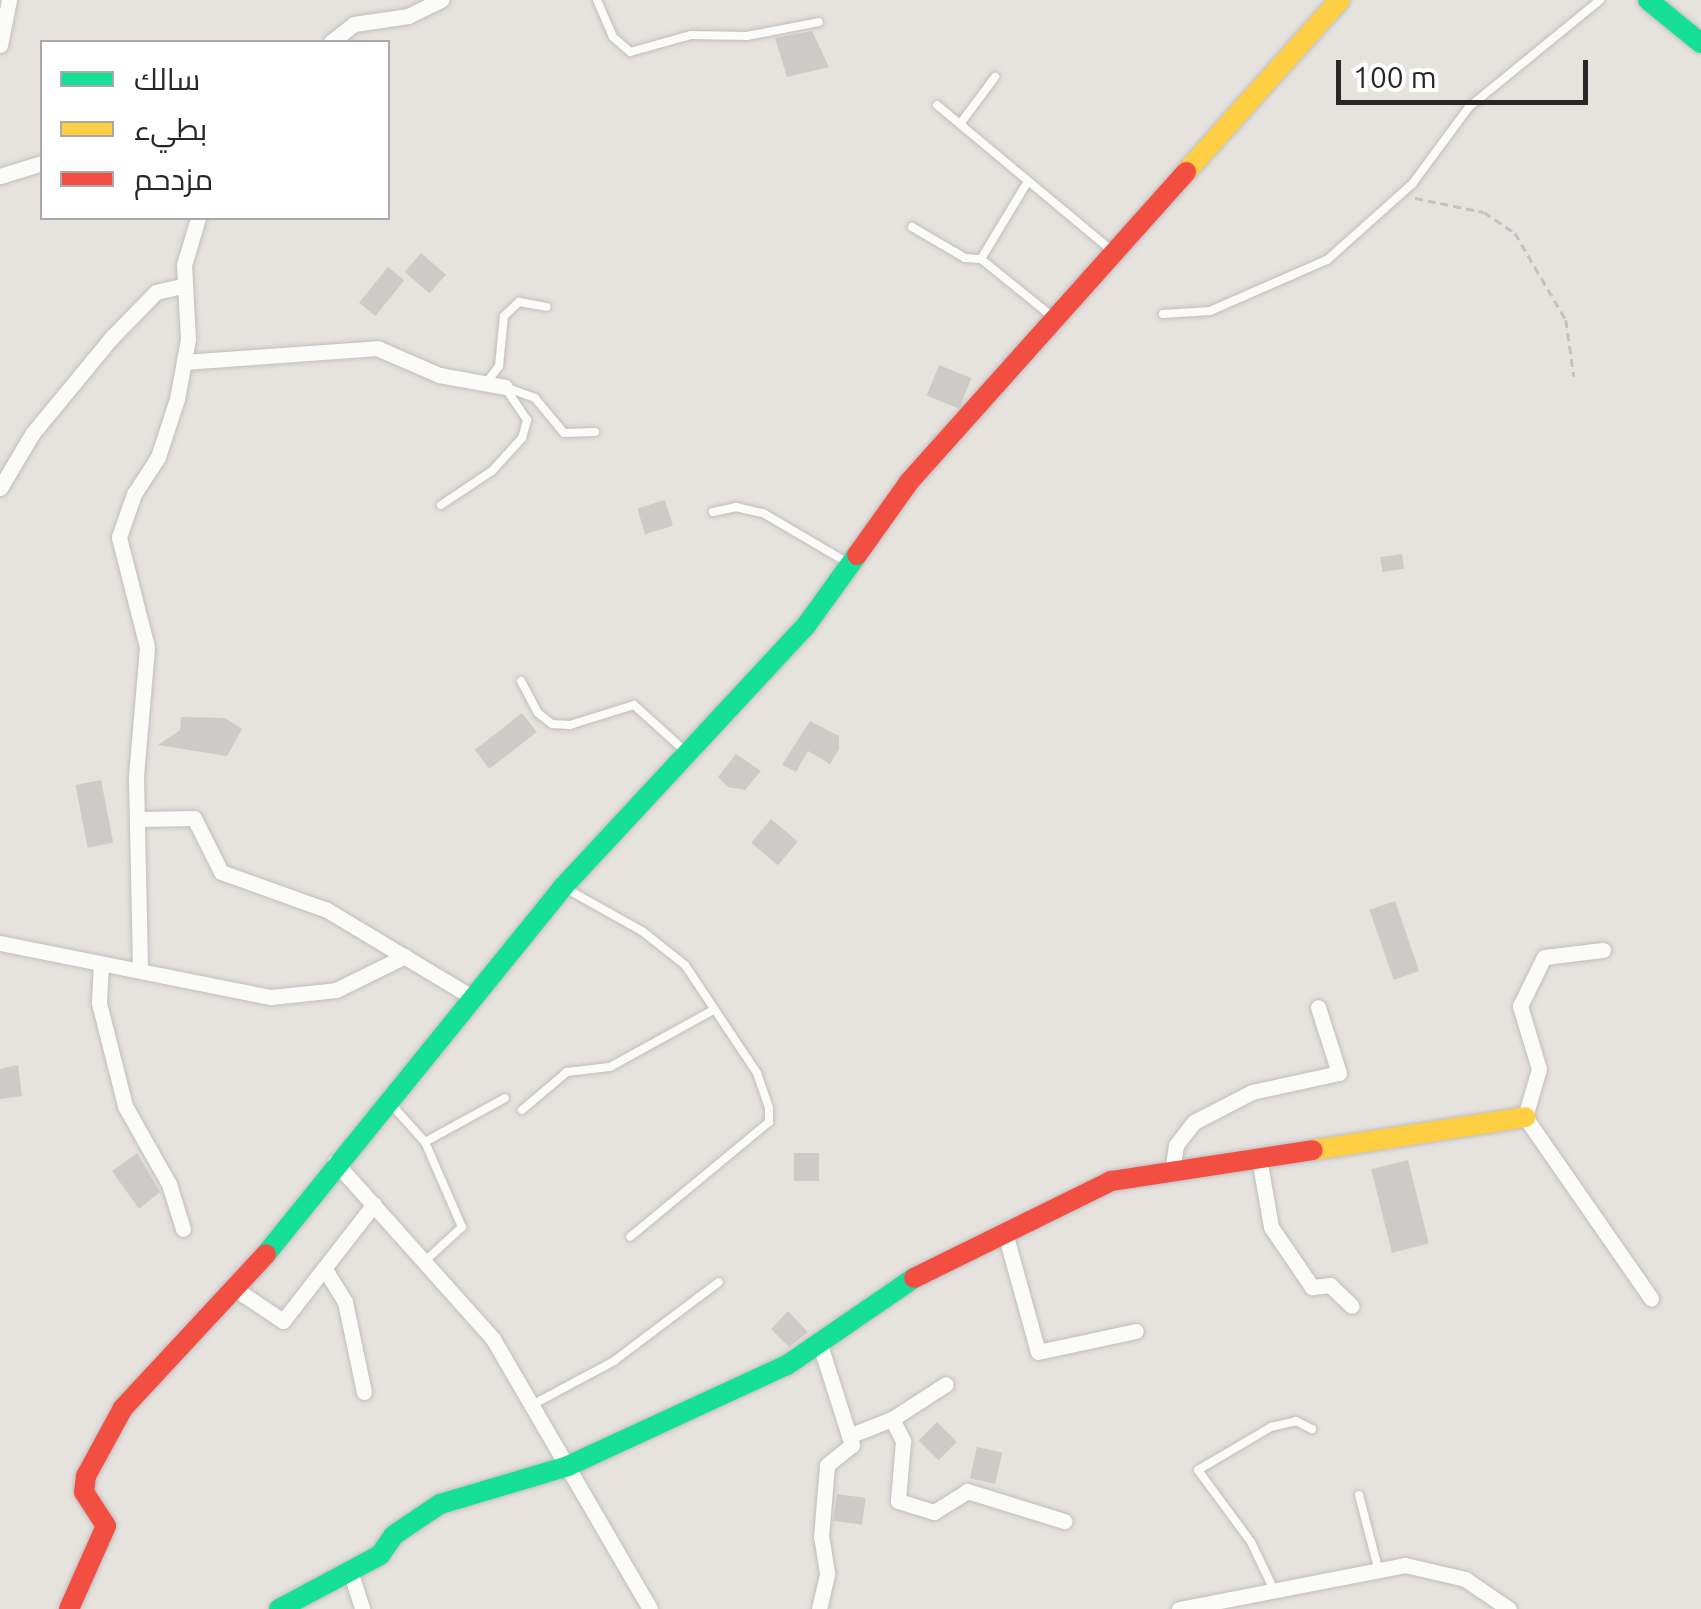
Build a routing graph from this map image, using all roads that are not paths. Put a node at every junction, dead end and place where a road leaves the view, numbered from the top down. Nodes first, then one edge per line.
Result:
1 (9, 0) edge
2 (441, 0) edge
3 (597, 0) edge
4 (1340, 0) edge
5 (1600, 0) edge
6 (1648, 0) edge
7 (818, 22) dead end
8 (334, 40) edge
9 (1701, 43) edge
10 (0, 45) edge
11 (995, 77) dead end
12 (936, 105) dead end
13 (960, 124) junction
14 (40, 164) edge
15 (0, 176) edge
16 (1028, 181) junction
17 (198, 220) edge
18 (912, 227) dead end
19 (1116, 254) junction
20 (980, 258) junction
21 (182, 286) junction
22 (547, 307) dead end
23 (1163, 314) dead end
24 (1057, 320) junction
25 (184, 362) junction
26 (487, 382) junction
27 (506, 387) junction
28 (595, 432) dead end
29 (0, 488) edge
30 (441, 505) dead end
31 (713, 512) dead end
32 (850, 564) junction
33 (522, 681) dead end
34 (688, 754) junction
35 (139, 818) junction
36 (563, 887) junction
37 (0, 943) edge
38 (1604, 950) dead end
39 (405, 956) junction
40 (101, 964) junction
41 (140, 968) junction
42 (470, 996) junction
43 (1318, 1007) dead end
44 (712, 1012) junction
45 (504, 1098) dead end
46 (387, 1099) junction
47 (522, 1110) dead end
48 (1525, 1117) junction
49 (425, 1142) junction
50 (1259, 1158) junction
51 (335, 1162) junction
52 (1172, 1171) junction
53 (374, 1204) junction
54 (183, 1230) dead end
55 (1004, 1233) junction
56 (630, 1237) dead end
57 (426, 1261) junction
58 (324, 1268) junction
59 (719, 1282) dead end
60 (238, 1290) junction
61 (1650, 1298) dead end
62 (1352, 1306) dead end
63 (1136, 1332) dead end
64 (820, 1345) junction
65 (946, 1384) dead end
66 (364, 1392) dead end
67 (532, 1406) junction
68 (892, 1419) junction
69 (1312, 1429) dead end
70 (849, 1436) junction
71 (568, 1466) junction
72 (1359, 1495) dead end
73 (1064, 1521) dead end
74 (1378, 1568) junction
75 (350, 1572) junction
76 (1273, 1588) junction
77 (1203, 1606) edge
78 (73, 1608) edge
79 (279, 1609) edge
80 (362, 1609) edge
81 (650, 1609) edge
82 (819, 1609) edge
83 (1179, 1609) edge
84 (1509, 1609) edge

1 - 10 street
2 - 8 street
3 - 7 lane
4 - 19 street
5 - 23 lane
6 - 9 street
11 - 13 lane
12 - 13 lane
13 - 16 lane
14 - 15 street
16 - 19 lane
16 - 20 lane
17 - 21 street
18 - 20 lane
19 - 24 street
20 - 24 lane
21 - 25 street
21 - 29 street
22 - 26 lane
24 - 32 street
25 - 26 street
25 - 35 street
26 - 27 street
27 - 28 lane
27 - 30 lane
31 - 32 lane
32 - 34 street
33 - 34 lane
34 - 36 street
35 - 39 street
35 - 41 street
36 - 42 street
36 - 44 lane
37 - 40 street
38 - 48 street
39 - 41 street
39 - 42 street
40 - 41 street
40 - 54 street
42 - 46 street
43 - 52 street
44 - 47 lane
44 - 56 lane
45 - 49 lane
46 - 49 lane
46 - 51 street
48 - 50 street
48 - 61 street
49 - 57 lane
50 - 52 street
50 - 62 street
51 - 53 street
51 - 60 street
52 - 55 street
53 - 57 street
53 - 58 street
55 - 63 street
55 - 64 street
57 - 67 street
58 - 60 street
58 - 66 street
59 - 67 lane
60 - 78 street
64 - 70 street
64 - 71 street
65 - 68 street
67 - 71 street
68 - 70 street
68 - 73 street
69 - 76 lane
70 - 82 street
71 - 75 street
71 - 81 street
72 - 74 lane
74 - 76 street
74 - 84 street
75 - 79 street
75 - 80 street
76 - 77 street
77 - 83 street

